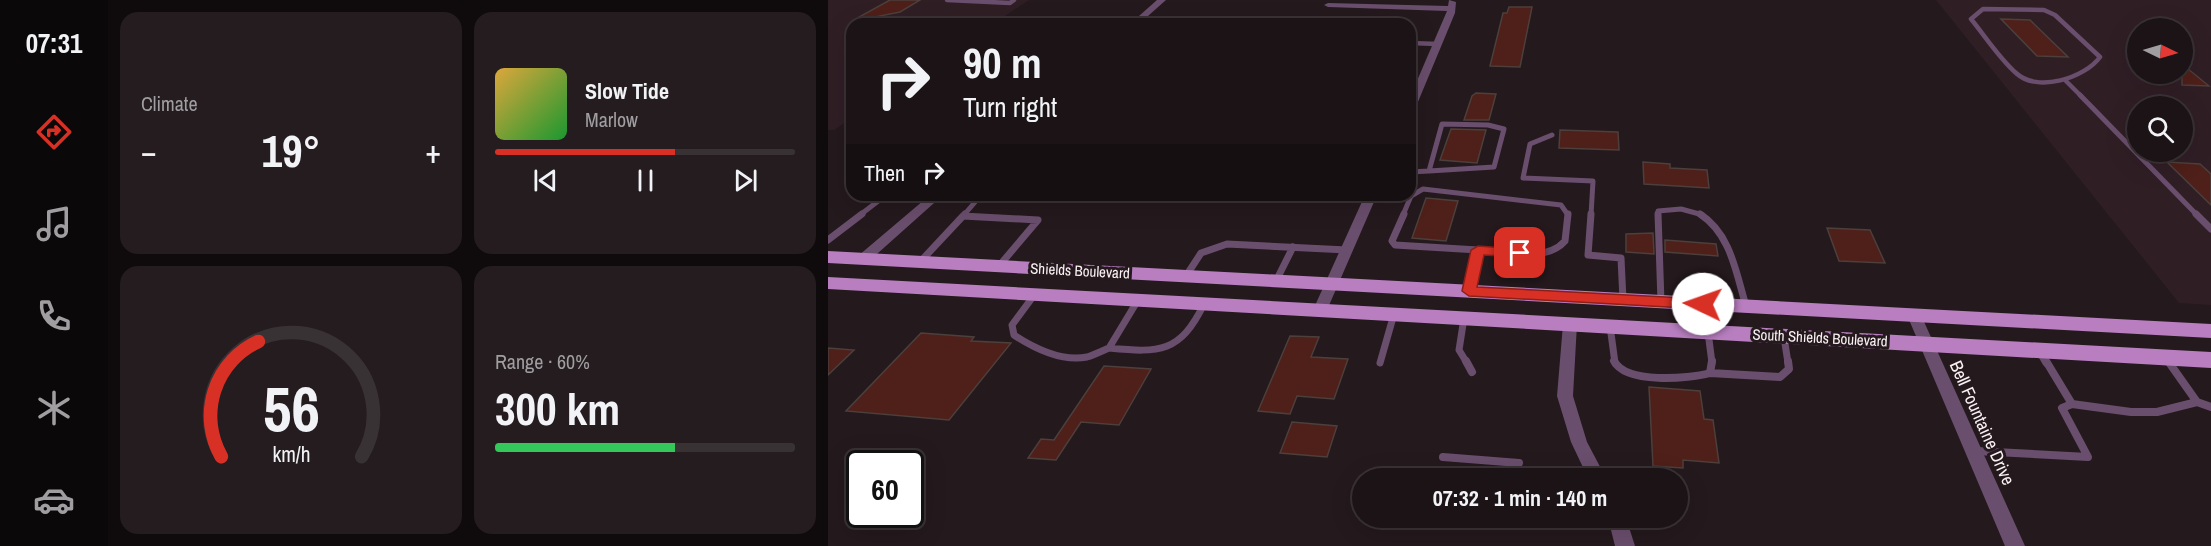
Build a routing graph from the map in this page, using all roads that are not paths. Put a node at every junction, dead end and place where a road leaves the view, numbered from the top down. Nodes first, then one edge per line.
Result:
1 (947, 0) edge
2 (1014, 0) edge
3 (1162, 0) edge
4 (1452, 4) edge
5 (1328, 5) dead end
6 (1141, 18) edge
7 (1416, 43) edge
8 (1438, 44) junction
9 (2065, 80) junction
10 (1416, 95) edge
11 (1552, 135) dead end
12 (1429, 171) junction
13 (1416, 172) edge
14 (1416, 193) edge
15 (878, 201) edge
16 (930, 201) edge
17 (976, 201) edge
18 (1368, 201) edge
19 (1409, 201) edge
20 (963, 216) junction
21 (2211, 229) edge
22 (828, 240) edge
23 (1293, 247) junction
24 (1347, 250) junction
25 (1478, 250) junction
26 (828, 257) edge
27 (863, 259) junction
28 (920, 262) junction
29 (999, 266) junction
30 (1186, 276) junction
31 (1276, 281) junction
32 (828, 283) edge
33 (1332, 284) junction
34 (1469, 291) junction
35 (1035, 294) junction
36 (1138, 300) junction
37 (1623, 300) junction
38 (1661, 302) junction
39 (1204, 304) junction
40 (1746, 306) junction
41 (1320, 310) junction
42 (1394, 314) junction
43 (1914, 315) junction
44 (1464, 318) junction
45 (1570, 324) junction
46 (1610, 326) junction
47 (2211, 331) edge
48 (1708, 332) junction
49 (1784, 336) junction
50 (1927, 345) junction
51 (1109, 348) junction
52 (2038, 351) junction
53 (2165, 357) junction
54 (2211, 360) edge
55 (1380, 363) dead end
56 (1472, 372) dead end
57 (1710, 373) junction
58 (2197, 402) junction
59 (2072, 404) junction
60 (2211, 407) edge
61 (1973, 451) junction
62 (1443, 457) dead end
63 (1519, 463) dead end
64 (1592, 468) edge
65 (1620, 528) edge
66 (1625, 546) edge
67 (2015, 546) edge

1 - 2 lane
3 - 6 street
4 - 5 street
4 - 8 street
7 - 8 lane
8 - 10 street
9 - 9 lane
9 - 21 lane
11 - 37 lane
12 - 12 lane
12 - 13 lane
14 - 25 lane
15 - 22 lane
16 - 27 street
17 - 20 lane
18 - 24 street
19 - 25 lane
20 - 28 lane
20 - 29 lane
23 - 24 lane
23 - 30 lane
23 - 31 lane
24 - 33 street
25 - 34 lane
26 - 27 main road, Shields Boulevard
27 - 28 main road, Shields Boulevard
28 - 29 main road, Shields Boulevard
29 - 30 main road, Shields Boulevard
30 - 31 main road, Shields Boulevard
31 - 33 main road, Shields Boulevard
32 - 35 main road, Shields Boulevard
33 - 34 main road, South Shields Boulevard
33 - 41 street
34 - 37 main road, South Shields Boulevard
35 - 36 main road, Shields Boulevard
35 - 51 lane
36 - 39 main road, Shields Boulevard
36 - 51 lane
37 - 38 main road, South Shields Boulevard
38 - 40 main road, South Shields Boulevard
38 - 40 lane
39 - 41 main road, Shields Boulevard
39 - 51 lane
40 - 43 main road, South Shields Boulevard
41 - 42 main road, South Shields Boulevard
42 - 44 main road, South Shields Boulevard
42 - 55 lane
43 - 47 main road, South Shields Boulevard
43 - 50 street, Bell Fountaine Drive
44 - 45 main road, South Shields Boulevard
44 - 56 lane
45 - 46 main road, South Shields Boulevard
45 - 64 street
46 - 48 main road, South Shields Boulevard
46 - 57 lane
48 - 49 main road, South Shields Boulevard
48 - 57 lane
49 - 50 main road, South Shields Boulevard
49 - 57 lane
50 - 52 main road, South Shields Boulevard
50 - 61 street, Bell Fountaine Drive
52 - 53 main road, South Shields Boulevard
52 - 59 lane
53 - 54 main road, South Shields Boulevard
53 - 58 lane
58 - 59 lane
58 - 60 lane
59 - 61 lane
61 - 67 street, Bell Fountaine Drive
62 - 63 lane
65 - 66 street

